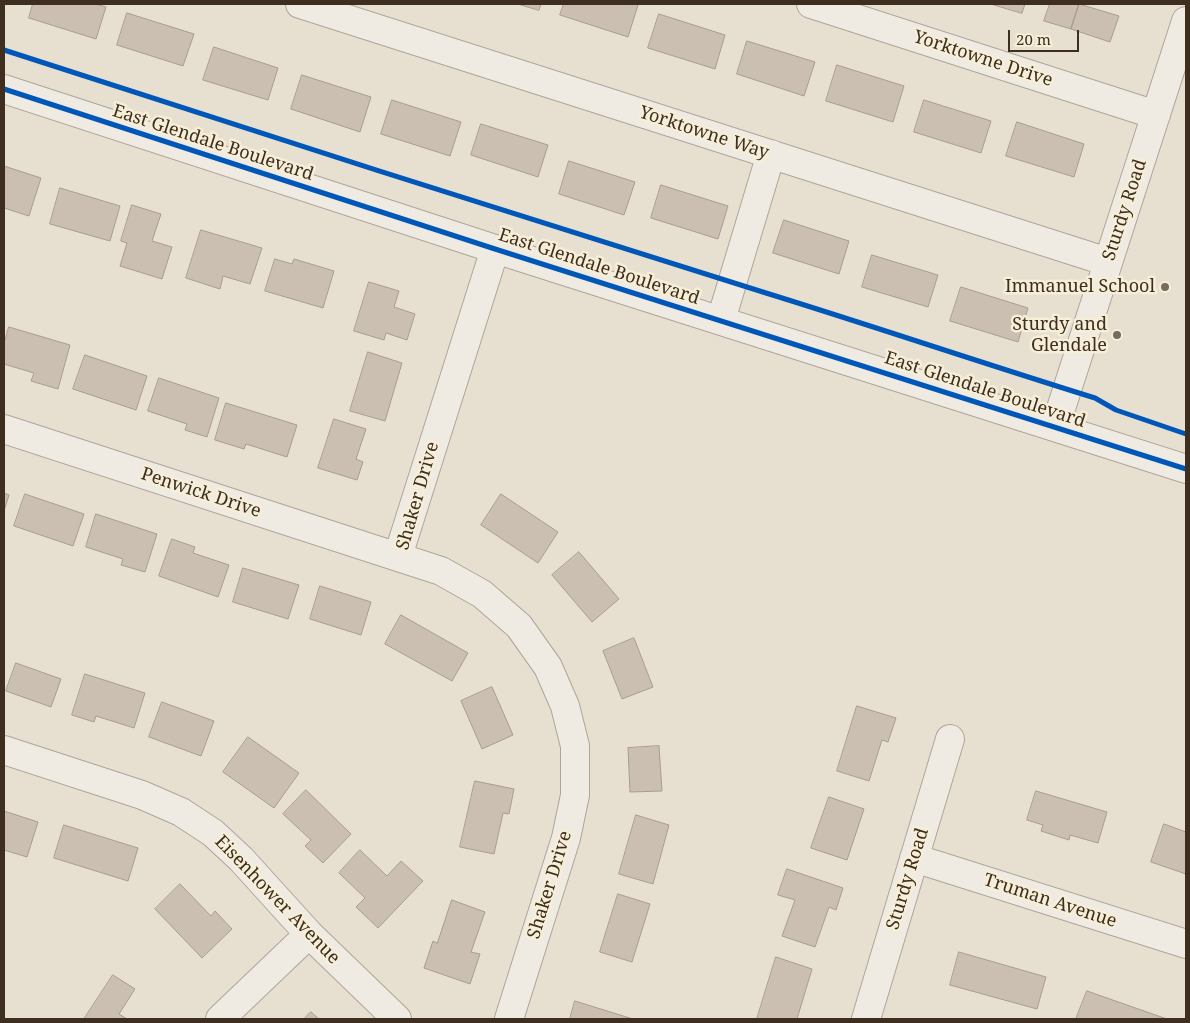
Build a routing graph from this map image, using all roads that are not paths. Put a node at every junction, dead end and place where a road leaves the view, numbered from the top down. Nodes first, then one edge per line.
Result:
1 (300, 4) edge
2 (811, 4) edge
3 (1186, 21) edge
4 (4, 89) edge
5 (1156, 114) junction
6 (771, 154) junction
7 (495, 249) junction
8 (1108, 262) junction
9 (721, 320) junction
10 (1055, 427) junction
11 (4, 429) edge
12 (1186, 469) edge
13 (398, 556) junction
14 (950, 739) dead end
15 (4, 750) edge
16 (914, 858) junction
17 (309, 934) junction
18 (1186, 944) edge
19 (220, 1019) edge
20 (397, 1019) edge
21 (508, 1019) edge
22 (866, 1019) edge

1 - 6 street, Yorktowne Way
2 - 5 street, Yorktowne Drive
3 - 5 street, Sturdy Road
4 - 7 street, East Glendale Boulevard
5 - 8 street, Sturdy Road
6 - 8 street, Yorktowne Way
6 - 9 street
7 - 9 street, East Glendale Boulevard
7 - 13 street, Shaker Drive
8 - 10 street, Sturdy Road
9 - 10 street, East Glendale Boulevard
10 - 12 street, East Glendale Boulevard
11 - 13 street, Penwick Drive
13 - 21 street, Shaker Drive
14 - 16 street, Sturdy Road
15 - 17 street, Eisenhower Avenue
16 - 18 street, Truman Avenue
16 - 22 street, Sturdy Road
17 - 19 street
17 - 20 street, Eisenhower Avenue

